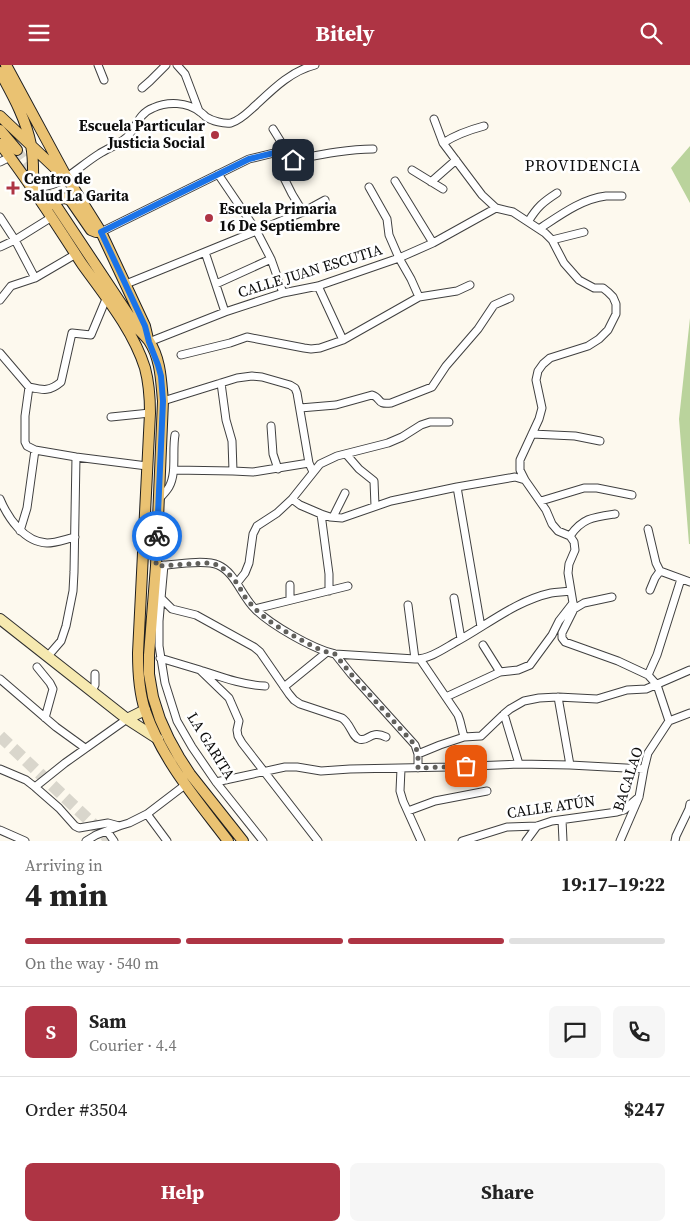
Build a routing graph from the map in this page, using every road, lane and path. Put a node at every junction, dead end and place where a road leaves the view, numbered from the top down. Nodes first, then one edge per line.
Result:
1 (6, 65) edge
2 (98, 65) edge
3 (166, 65) edge
4 (177, 65) edge
5 (314, 65) edge
6 (0, 73) edge
7 (104, 80) dead end
8 (142, 88) dead end
9 (17, 103) junction
10 (199, 111) junction
11 (0, 116) edge
12 (434, 119) dead end
13 (484, 126) dead end
14 (273, 129) dead end
15 (0, 130) edge
16 (443, 143) junction
17 (0, 144) edge
18 (31, 145) junction
19 (373, 149) dead end
20 (286, 150) junction
21 (14, 153) junction
22 (456, 160) junction
23 (0, 162) edge
24 (412, 170) dead end
25 (218, 174) junction
26 (66, 176) junction
27 (284, 177) dead end
28 (395, 181) dead end
29 (431, 182) junction
30 (369, 187) dead end
31 (33, 189) junction
32 (442, 189) dead end
33 (557, 193) dead end
34 (622, 196) dead end
35 (325, 200) dead end
36 (46, 207) junction
37 (57, 207) tunnel mouth
38 (496, 208) junction
39 (303, 211) junction
40 (0, 217) edge
41 (52, 217) junction
42 (528, 222) junction
43 (539, 229) junction
44 (256, 230) junction
45 (101, 232) junction
46 (584, 232) dead end
47 (552, 240) junction
48 (15, 241) junction
49 (433, 243) junction
50 (0, 247) edge
51 (205, 252) junction
52 (76, 254) junction
53 (399, 258) junction
54 (271, 259) junction
55 (35, 278) junction
56 (126, 284) junction
57 (216, 284) junction
58 (470, 285) dead end
59 (318, 286) junction
60 (283, 293) junction
61 (419, 297) junction
62 (510, 298) dead end
63 (106, 299) junction
64 (0, 300) edge
65 (225, 312) junction
66 (343, 341) junction
67 (149, 342) junction
68 (0, 353) edge
69 (181, 355) dead end
70 (222, 383) junction
71 (29, 387) junction
72 (163, 401) junction
73 (300, 408) junction
74 (150, 413) junction
75 (111, 417) dead end
76 (449, 422) dead end
77 (271, 426) dead end
78 (532, 434) junction
79 (175, 435) dead end
80 (600, 441) dead end
81 (35, 450) junction
82 (346, 454) junction
83 (76, 457) junction
84 (310, 463) junction
85 (147, 465) junction
86 (278, 469) junction
87 (174, 470) junction
88 (233, 471) junction
89 (313, 472) junction
90 (525, 480) junction
91 (457, 487) junction
92 (345, 493) dead end
93 (632, 495) dead end
94 (0, 499) edge
95 (292, 499) junction
96 (158, 500) junction
97 (541, 501) junction
98 (375, 506) junction
99 (321, 514) junction
100 (615, 514) dead end
101 (333, 517) junction
102 (648, 529) dead end
103 (20, 531) junction
104 (570, 536) junction
105 (75, 537) junction
106 (160, 565) junction
107 (660, 571) junction
108 (681, 579) junction
109 (690, 582) edge
110 (237, 583) junction
111 (290, 585) dead end
112 (348, 586) dead end
113 (650, 590) dead end
114 (329, 591) junction
115 (570, 591) junction
116 (612, 597) dead end
117 (161, 598) junction
118 (454, 598) dead end
119 (290, 601) junction
120 (408, 605) dead end
121 (574, 606) junction
122 (255, 609) junction
123 (0, 619) edge
124 (481, 627) junction
125 (461, 639) junction
126 (482, 645) dead end
127 (327, 652) junction
128 (335, 654) junction
129 (48, 656) junction
130 (160, 658) junction
131 (417, 659) junction
132 (37, 667) dead end
133 (689, 669) edge
134 (200, 670) junction
135 (500, 672) junction
136 (95, 674) dead end
137 (648, 675) junction
138 (0, 679) edge
139 (657, 685) junction
140 (265, 686) dead end
141 (284, 687) junction
142 (92, 691) junction
143 (446, 697) junction
144 (558, 697) junction
145 (145, 710) junction
146 (690, 713) edge
147 (504, 714) junction
148 (45, 717) junction
149 (127, 719) junction
150 (670, 721) junction
151 (386, 737) dead end
152 (464, 737) junction
153 (158, 739) junction
154 (85, 748) junction
155 (418, 754) junction
156 (519, 764) junction
157 (570, 765) junction
158 (418, 768) junction
159 (0, 769) edge
160 (401, 769) junction
161 (644, 769) junction
162 (264, 772) junction
163 (216, 782) junction
164 (185, 785) junction
165 (35, 787) junction
166 (487, 791) dead end
167 (639, 797) junction
168 (690, 804) edge
169 (408, 811) junction
170 (146, 814) junction
171 (562, 820) junction
172 (119, 826) junction
173 (537, 826) junction
174 (0, 830) edge
175 (107, 831) junction
176 (25, 841) edge
177 (86, 841) edge
178 (114, 841) edge
179 (167, 841) edge
180 (228, 841) edge
181 (243, 841) edge
182 (263, 841) edge
183 (318, 841) edge
184 (421, 841) edge
185 (462, 841) edge
186 (526, 841) edge
187 (564, 841) edge
188 (620, 841) edge
189 (675, 841) edge

1 - 26 main road
2 - 7 street
3 - 8 street
4 - 10 street
5 - 10 street
6 - 9 main road
9 - 11 main road
9 - 18 main road
10 - 26 street
11 - 18 main road
12 - 16 street
13 - 16 street
14 - 20 street
15 - 21 main road
16 - 22 street
17 - 21 main road
18 - 26 main road
18 - 31 main road
19 - 20 street
20 - 25 street
21 - 23 street
21 - 31 main road
22 - 29 street
22 - 38 street
24 - 29 street
25 - 44 street
25 - 45 street
26 - 31 street
26 - 45 main road
27 - 39 street
28 - 49 street
29 - 32 street
30 - 53 street
31 - 36 main road
33 - 42 street
34 - 43 street
35 - 39 street
36 - 41 main road
36 - 45 main road
37 - 67 main road
38 - 42 street
38 - 49 street, CALLE JUAN ESCUTIA
39 - 44 street
40 - 48 street
41 - 48 street
41 - 52 main road
42 - 43 street
43 - 47 street
44 - 51 street
44 - 54 street
45 - 56 main road
46 - 47 street
47 - 78 street
48 - 50 street
48 - 55 street
49 - 53 street, CALLE JUAN ESCUTIA
51 - 56 street
51 - 57 street
52 - 55 street
52 - 63 main road
53 - 59 street, CALLE JUAN ESCUTIA
53 - 61 street
54 - 57 street
54 - 60 street
55 - 64 street
56 - 67 main road
57 - 65 street
58 - 61 street
59 - 60 street, CALLE JUAN ESCUTIA
59 - 66 street
60 - 65 street, CALLE JUAN ESCUTIA
61 - 66 street
62 - 73 street
63 - 71 street
63 - 74 main road
65 - 67 street, CALLE JUAN ESCUTIA
66 - 69 street
67 - 72 main road
68 - 71 street
70 - 72 street
70 - 73 street
70 - 88 street
71 - 81 street
72 - 96 main road
73 - 84 street
74 - 75 street
74 - 85 main road
76 - 82 street
77 - 86 street
78 - 80 street
78 - 90 street
79 - 87 street
81 - 83 street
81 - 103 street
82 - 89 street
82 - 98 street
83 - 85 street
83 - 105 street
84 - 86 street
84 - 89 street
85 - 145 main road
86 - 88 street
87 - 88 street
87 - 96 street
89 - 95 street
90 - 91 street
90 - 97 street
91 - 98 street
91 - 124 street
92 - 101 street
93 - 97 street
94 - 103 street
95 - 99 street
95 - 110 street
96 - 106 main road
97 - 104 street
98 - 101 street
99 - 101 street
99 - 114 street
100 - 104 street
102 - 107 street
103 - 105 street
104 - 115 street
105 - 129 street
106 - 110 street
106 - 117 street, LA GARITA
106 - 181 main road
107 - 108 street
107 - 113 street
108 - 109 street
108 - 137 street
110 - 122 street
111 - 119 street
112 - 114 street
114 - 119 street
115 - 121 street
115 - 124 street
116 - 121 street
117 - 130 street, LA GARITA
117 - 141 street
118 - 125 street
119 - 122 street
120 - 131 street
121 - 135 street
121 - 137 street
122 - 127 street
123 - 129 main road
124 - 125 street
125 - 131 street
126 - 135 street
127 - 128 street
127 - 141 street
128 - 131 street
128 - 155 street
129 - 142 main road
130 - 134 street
130 - 163 street, LA GARITA
131 - 143 street
132 - 148 street
133 - 139 street
134 - 140 street
134 - 162 street
135 - 143 street
136 - 142 street
137 - 139 street
138 - 148 street
139 - 144 street
139 - 150 street
141 - 151 street
142 - 149 main road
143 - 152 street
144 - 147 street
144 - 157 street
145 - 149 main road
145 - 153 main road
146 - 150 street
147 - 152 street
147 - 156 street
148 - 154 street
149 - 153 main road
149 - 154 street
150 - 161 street, BACALAO
152 - 155 street
153 - 164 main road
154 - 165 street
155 - 158 street
156 - 157 street
156 - 158 street
157 - 161 street
158 - 160 street
159 - 165 street
160 - 162 street
160 - 169 street
161 - 167 street, BACALAO
162 - 163 street
162 - 183 street
163 - 182 street, LA GARITA
164 - 170 street
164 - 180 main road
165 - 172 street
166 - 169 street
167 - 171 street, CALLE ATÚN
167 - 188 street, BACALAO
168 - 189 street
169 - 184 street
170 - 172 street
170 - 179 street
171 - 173 street, CALLE ATÚN
171 - 187 street
172 - 175 street
173 - 185 street, CALLE ATÚN
173 - 186 street
174 - 176 street
175 - 177 street
175 - 178 street

